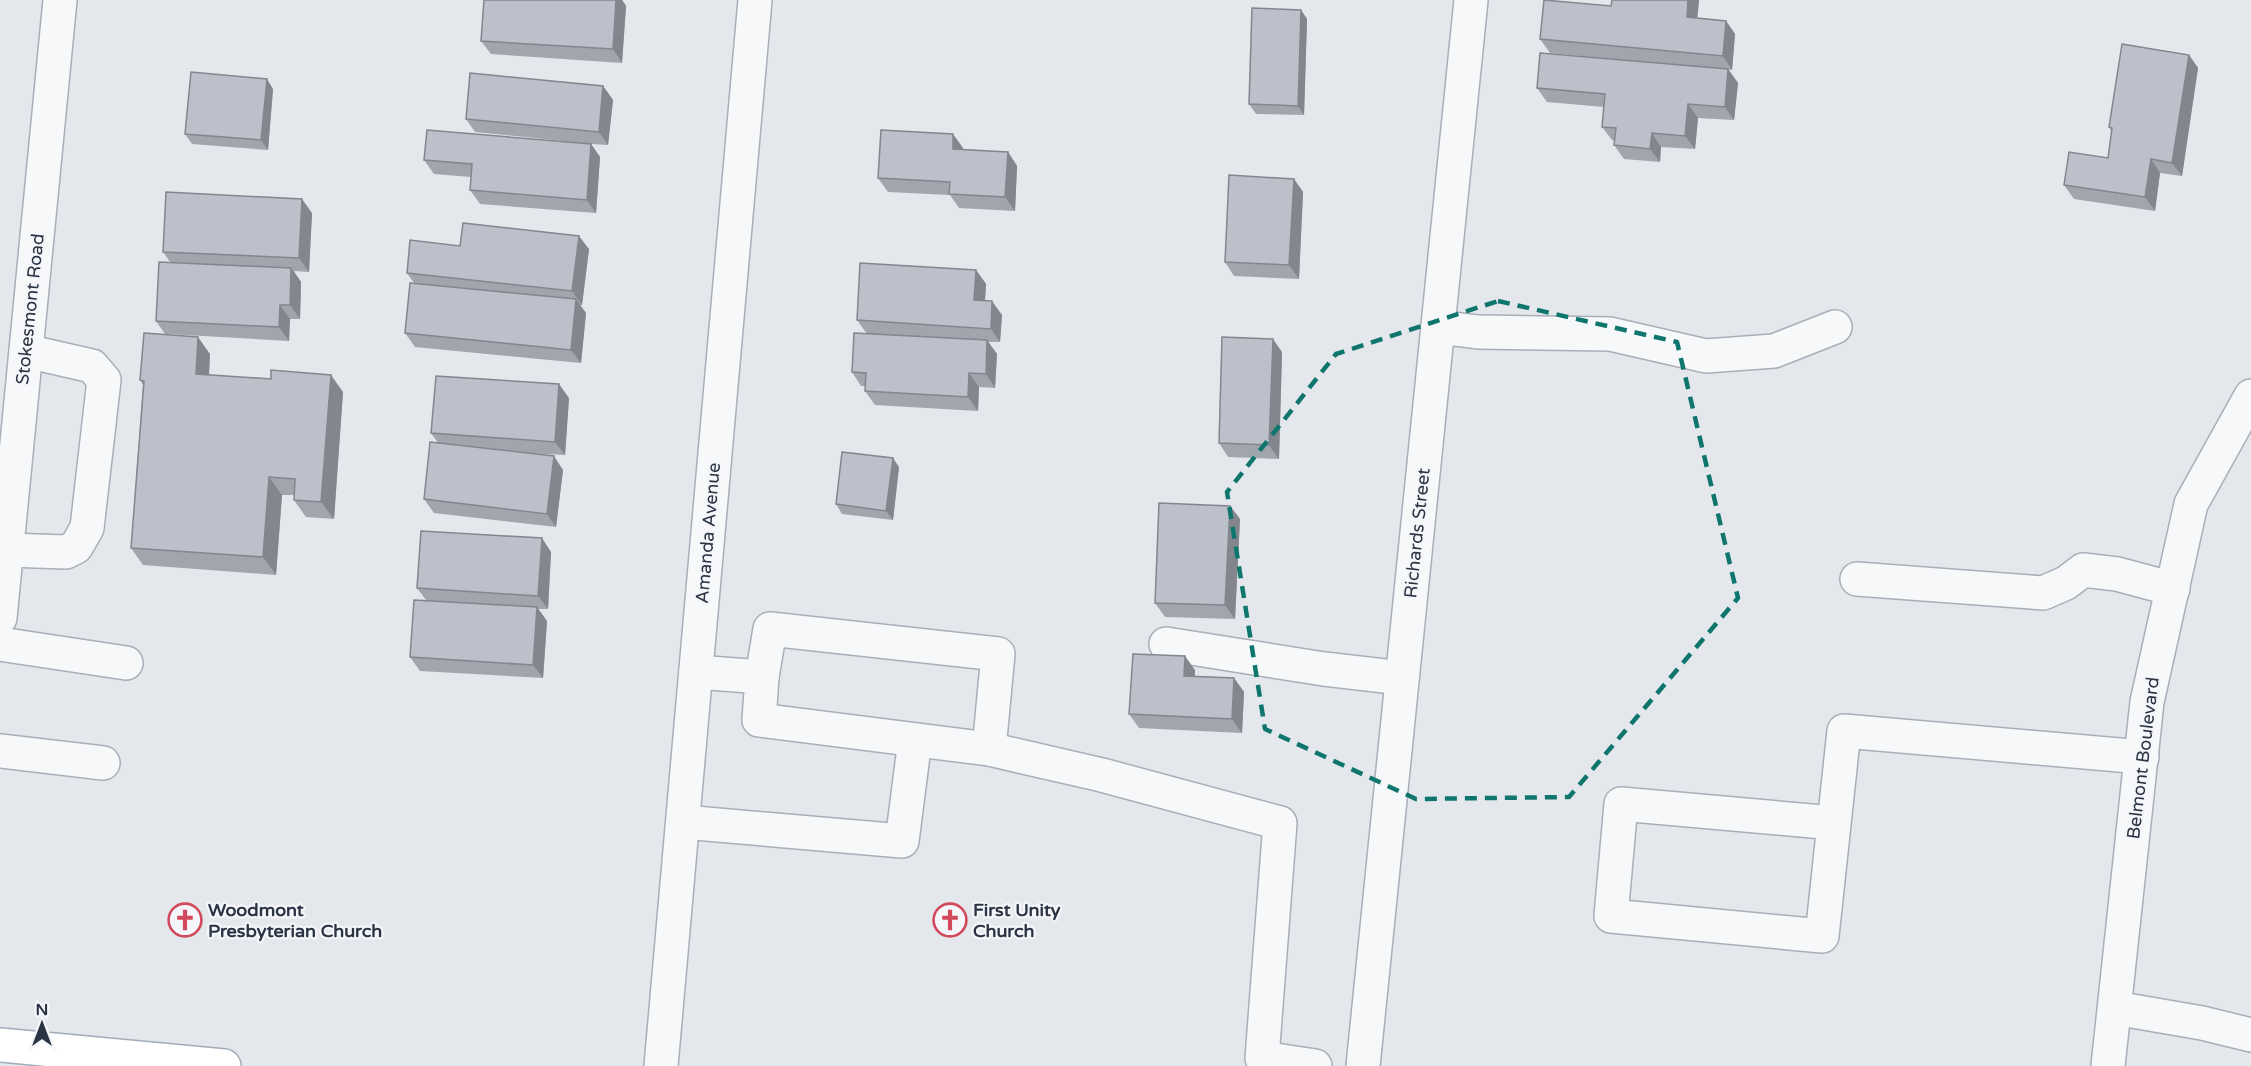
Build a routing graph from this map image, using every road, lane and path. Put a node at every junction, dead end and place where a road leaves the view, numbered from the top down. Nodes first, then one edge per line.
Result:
1 (60, 0) edge
2 (755, 0) edge
3 (1471, 0) edge
4 (1438, 327) junction
5 (1834, 327) dead end
6 (26, 351) junction
7 (2251, 396) edge
8 (7, 550) junction
9 (1857, 579) dead end
10 (2172, 589) junction
11 (0, 618) edge
12 (0, 644) edge
13 (1166, 645) dead end
14 (126, 663) dead end
15 (696, 672) junction
16 (762, 677) junction
17 (1402, 678) junction
18 (915, 740) junction
19 (989, 749) junction
20 (0, 751) edge
21 (2142, 757) junction
22 (103, 763) dead end
23 (682, 822) junction
24 (1834, 823) junction
25 (2115, 1008) junction
26 (2251, 1035) edge
27 (0, 1045) edge
28 (224, 1066) edge
29 (661, 1066) edge
30 (1315, 1066) edge
31 (1363, 1066) edge
32 (2108, 1066) edge

1 - 6 street, Stokesmont Road
2 - 15 street, Amanda Avenue
3 - 4 street, Richards Street
4 - 5 street
4 - 17 street, Richards Street
6 - 8 street, Stokesmont Road
6 - 8 street
7 - 10 street, Belmont Boulevard
8 - 11 street, Stokesmont Road
9 - 10 street
10 - 21 street, Belmont Boulevard
12 - 14 street
13 - 17 street
15 - 16 street
15 - 23 street, Amanda Avenue
16 - 18 street
16 - 19 street
17 - 31 street, Richards Street
18 - 19 street
18 - 23 street
19 - 30 street
20 - 22 street
21 - 24 street
21 - 25 street, Belmont Boulevard
23 - 29 street, Amanda Avenue
24 - 24 street
25 - 26 street
25 - 32 street, Belmont Boulevard
27 - 28 main road

